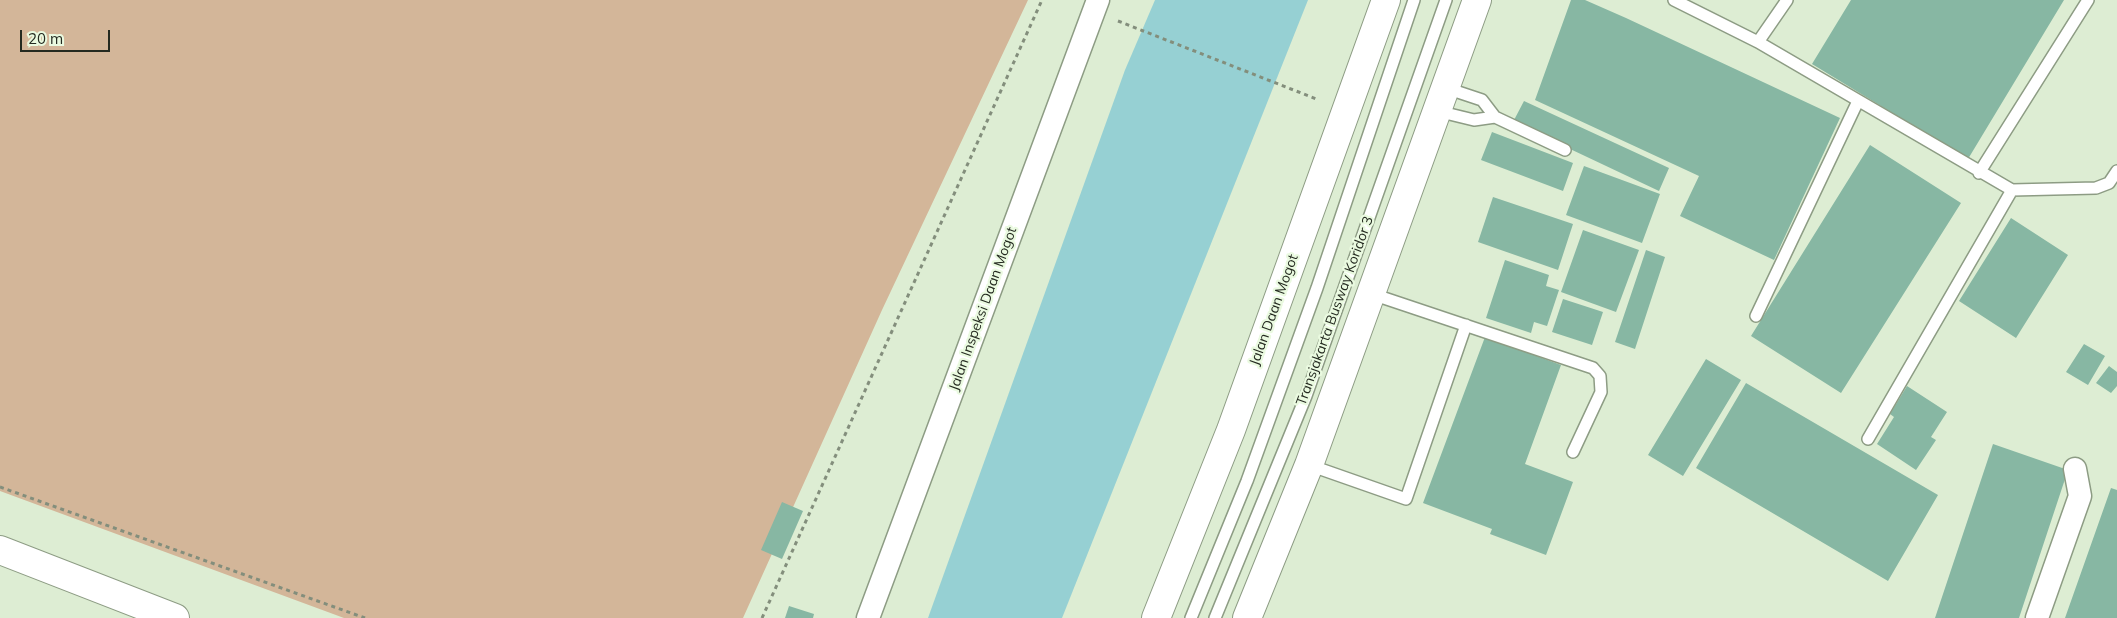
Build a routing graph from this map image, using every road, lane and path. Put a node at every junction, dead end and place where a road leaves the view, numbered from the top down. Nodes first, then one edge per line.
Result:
1 (1042, 0) edge
2 (1098, 0) edge
3 (1386, 0) edge
4 (1414, 0) edge
5 (1446, 0) edge
6 (1477, 0) edge
7 (1674, 0) edge
8 (1787, 0) edge
9 (2088, 0) edge
10 (1116, 20) dead end
11 (1758, 42) junction
12 (1305, 95) dead end
13 (1442, 100) junction
14 (1858, 101) junction
15 (1495, 117) junction
16 (1565, 150) dead end
17 (2117, 171) edge
18 (1979, 172) junction
19 (2012, 190) junction
20 (1372, 294) junction
21 (1756, 316) dead end
22 (1466, 325) junction
23 (1868, 438) dead end
24 (1573, 452) dead end
25 (1309, 466) junction
26 (2075, 469) dead end
27 (0, 486) edge
28 (0, 550) edge
29 (175, 618) edge
30 (365, 618) edge
31 (762, 618) edge
32 (868, 618) edge
33 (1156, 618) edge
34 (1191, 618) edge
35 (1216, 618) edge
36 (1247, 618) edge
37 (2037, 618) edge

1 - 31 path
2 - 32 street, Jalan Inspeksi Daan Mogot
3 - 33 main road, Jalan Daan Mogot
4 - 34 lane, Transjakarta Busway Koridor 3
5 - 35 lane, Transjakarta Busway Koridor 3
6 - 13 main road
7 - 11 lane
8 - 11 lane
9 - 18 lane
10 - 12 path
11 - 14 lane
13 - 15 lane
13 - 15 lane
13 - 20 main road
14 - 18 lane
14 - 21 lane
15 - 16 lane
17 - 19 lane
18 - 19 lane
19 - 23 lane
20 - 22 lane
20 - 25 main road
22 - 24 lane
22 - 25 lane
25 - 36 main road
26 - 37 street
27 - 30 path
28 - 29 main road

